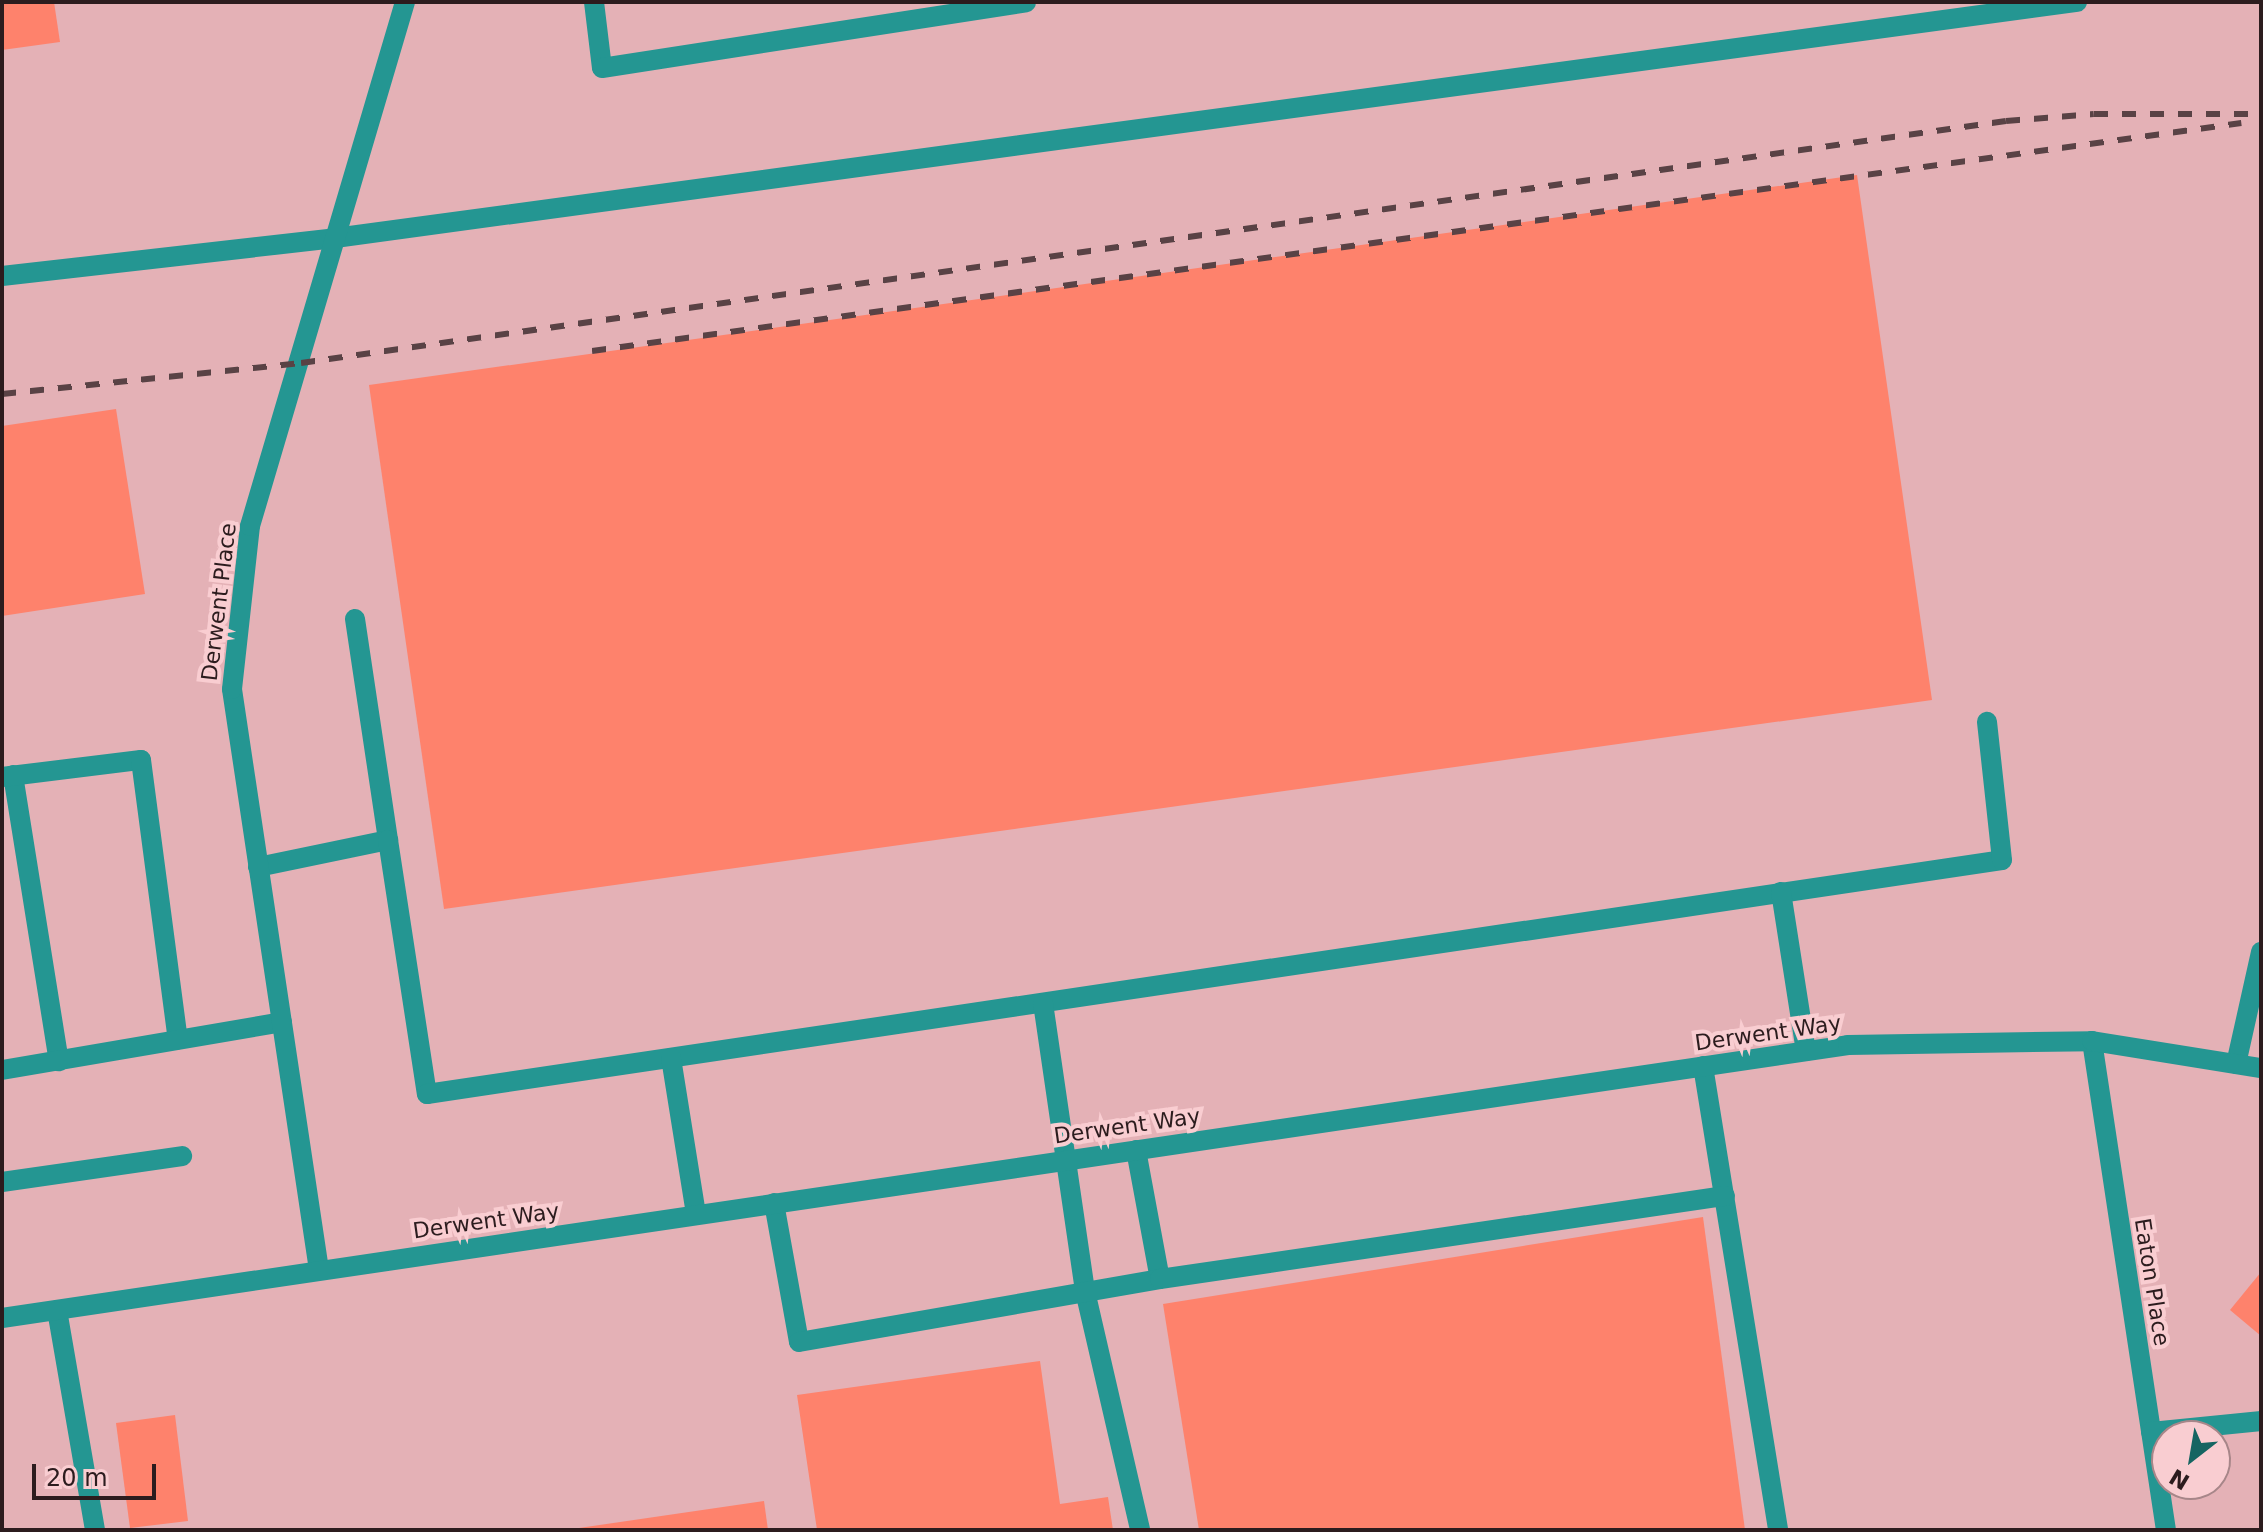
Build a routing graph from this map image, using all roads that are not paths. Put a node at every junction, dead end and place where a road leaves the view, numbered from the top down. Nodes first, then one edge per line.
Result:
1 (405, 2) edge
2 (594, 2) edge
3 (1026, 2) edge
4 (2077, 2) edge
5 (335, 238) junction
6 (2, 276) edge
7 (355, 619) dead end
8 (1987, 722) dead end
9 (8, 776) edge
10 (388, 840) junction
11 (258, 867) junction
12 (1781, 892) junction
13 (2261, 952) edge
14 (1043, 1003) junction
15 (282, 1022) junction
16 (178, 1040) junction
17 (2092, 1041) junction
18 (1806, 1051) junction
19 (671, 1058) junction
20 (59, 1061) junction
21 (2236, 1064) junction
22 (1703, 1066) junction
23 (2261, 1068) edge
24 (2, 1070) edge
25 (1136, 1150) junction
26 (182, 1156) dead end
27 (1067, 1159) junction
28 (2, 1182) edge
29 (1725, 1196) junction
30 (774, 1203) junction
31 (696, 1214) junction
32 (319, 1270) junction
33 (1160, 1279) junction
34 (1085, 1291) junction
35 (57, 1310) junction
36 (2, 1318) edge
37 (2261, 1421) edge
38 (2231, 1424) edge
39 (2151, 1432) edge
40 (2161, 1500) edge
41 (95, 1530) edge
42 (1140, 1530) edge
43 (1778, 1530) edge
44 (2166, 1530) edge

1 - 5 street, Derwent Place
2 - 3 street
4 - 5 street
5 - 6 street
5 - 11 street, Derwent Place
7 - 10 street
8 - 12 street
9 - 16 street
9 - 20 street
10 - 11 street
10 - 19 street
11 - 15 street, Derwent Place
12 - 14 street
12 - 18 street
13 - 21 street
14 - 19 street
14 - 27 street
15 - 16 street
15 - 32 street, Derwent Place
16 - 20 street
17 - 18 street, Derwent Way
17 - 21 street, Derwent Way
17 - 39 street, Eaton Place
18 - 22 street, Derwent Way
19 - 31 street
20 - 24 street
21 - 23 street, Derwent Way
22 - 25 street, Derwent Way
22 - 29 street
25 - 27 street, Derwent Way
25 - 33 street
26 - 28 street
27 - 30 street, Derwent Way
27 - 34 street
29 - 33 street
29 - 43 street
30 - 31 street, Derwent Way
30 - 34 street
31 - 32 street, Derwent Way
32 - 35 street, Derwent Way
33 - 34 street
34 - 42 street
35 - 36 street, Derwent Way
35 - 41 street
37 - 38 street
40 - 44 street, Eaton Place

